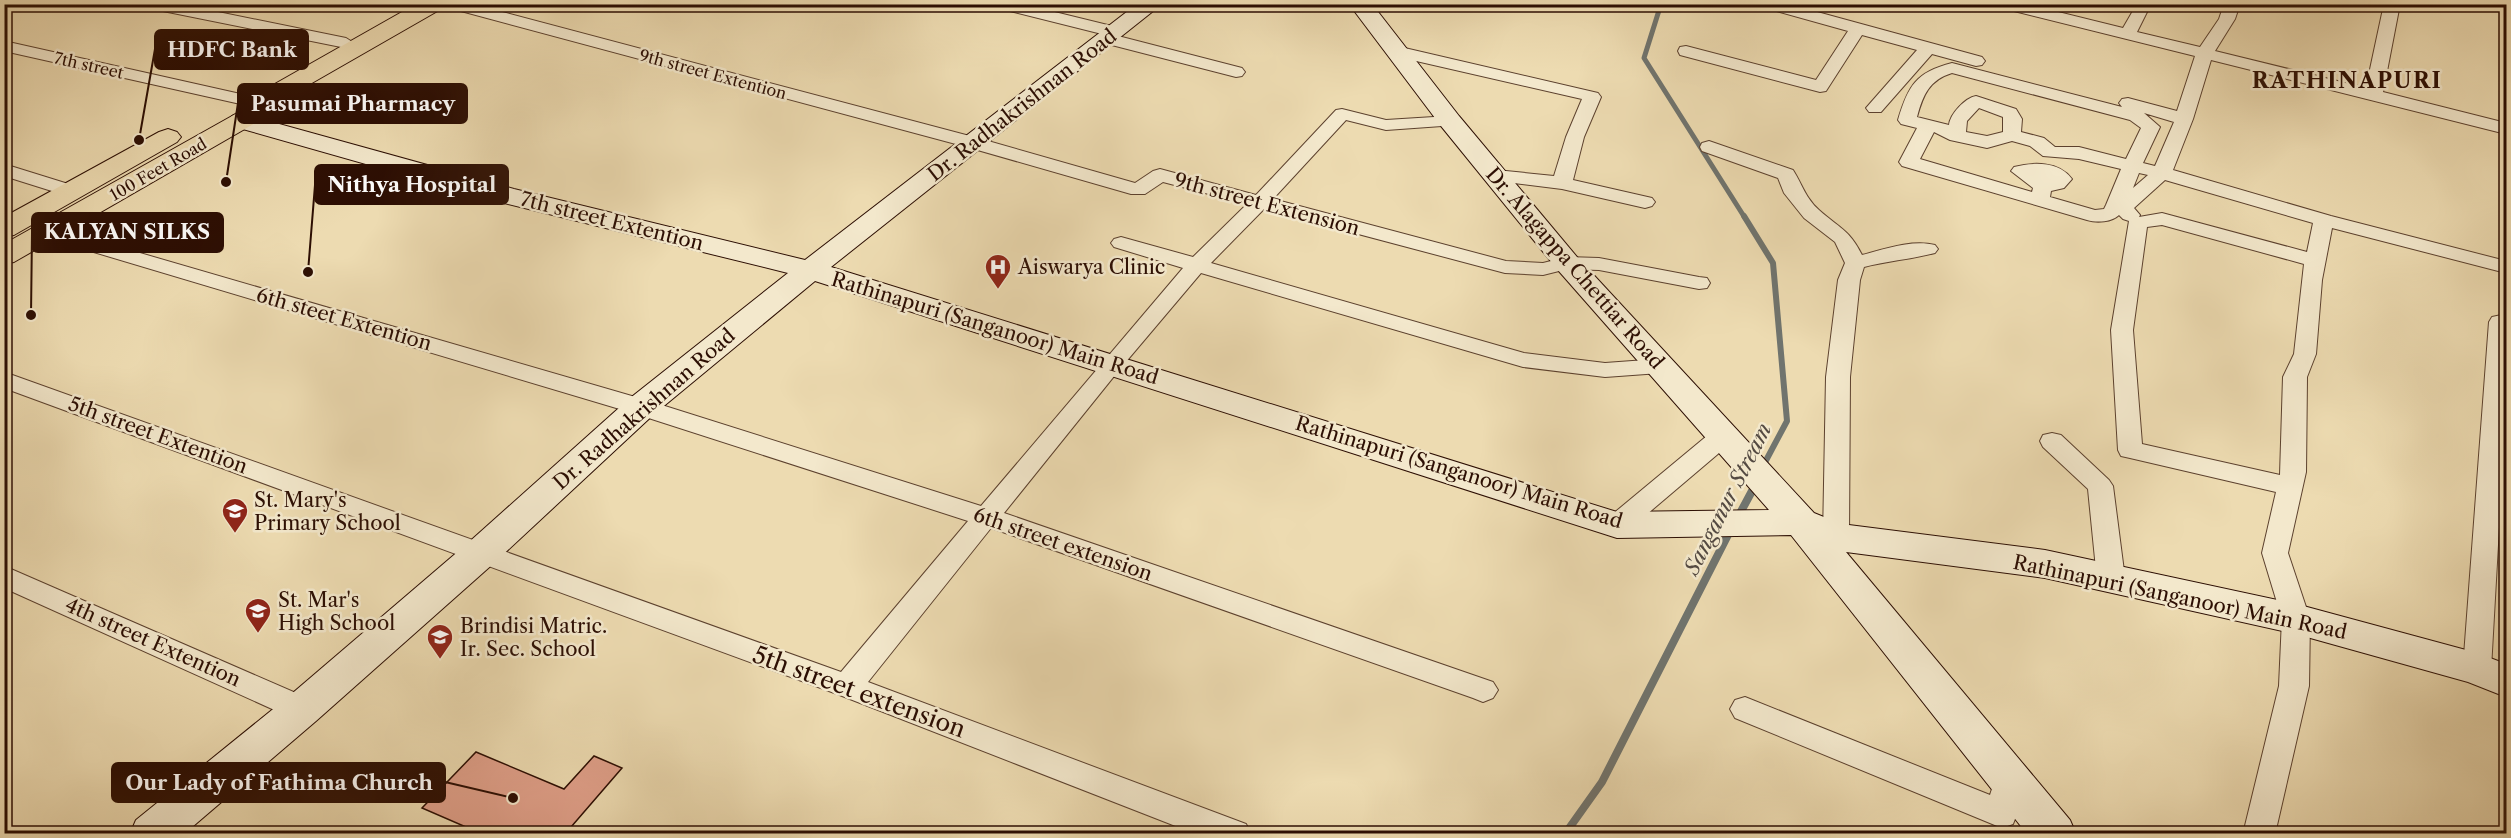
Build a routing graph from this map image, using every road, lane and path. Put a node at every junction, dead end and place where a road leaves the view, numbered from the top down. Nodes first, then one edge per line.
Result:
1 (13, 4) edge
2 (153, 4) edge
3 (413, 4) edge
4 (433, 4) edge
5 (452, 4) edge
6 (1000, 4) edge
7 (1151, 4) edge
8 (1360, 4) edge
9 (1768, 4) edge
10 (2004, 4) edge
11 (2135, 4) edge
12 (2232, 4) edge
13 (2392, 4) edge
14 (4, 8) edge
15 (1858, 28) junction
16 (2128, 34) junction
17 (1110, 35) junction
18 (346, 43) junction
19 (7, 48) edge
20 (1928, 48) junction
21 (1396, 51) junction
22 (1686, 51) dead end
23 (2205, 53) junction
24 (1236, 72) dead end
25 (2374, 94) junction
26 (1875, 108) dead end
27 (230, 115) junction
28 (2184, 119) junction
29 (1450, 121) junction
30 (1928, 125) junction
31 (2506, 128) edge
32 (2012, 135) junction
33 (1957, 136) junction
34 (974, 143) junction
35 (1709, 147) dead end
36 (2132, 166) junction
37 (4, 170) edge
38 (2162, 173) junction
39 (1496, 176) junction
40 (1562, 183) junction
41 (71, 191) junction
42 (1645, 202) dead end
43 (1259, 203) junction
44 (2324, 220) junction
45 (2138, 223) junction
46 (4, 229) edge
47 (47, 232) junction
48 (4, 236) edge
49 (1121, 243) dead end
50 (4, 246) edge
51 (1928, 249) dead end
52 (4, 256) edge
53 (2315, 261) junction
54 (1855, 262) junction
55 (1567, 263) junction
56 (1198, 264) junction
57 (2506, 267) edge
58 (810, 270) junction
59 (1699, 283) dead end
60 (2506, 321) edge
61 (1111, 365) junction
62 (1660, 366) junction
63 (4, 379) edge
64 (640, 407) junction
65 (1726, 440) junction
66 (2052, 441) dead end
67 (2289, 486) junction
68 (987, 517) junction
69 (1798, 519) junction
70 (1617, 525) junction
71 (480, 553) junction
72 (4, 576) edge
73 (2111, 579) junction
74 (2296, 619) junction
75 (2492, 675) edge
76 (847, 686) junction
77 (1483, 690) dead end
78 (302, 709) junction
79 (1745, 709) dead end
80 (2003, 809) edge
81 (152, 834) edge
82 (1236, 834) edge
83 (2054, 834) edge
84 (2259, 834) edge

1 - 14 street
2 - 18 street
3 - 18 main road, 100 Feet Road
4 - 27 main road, 100 Feet Road
5 - 34 street, 9th street Extention
6 - 17 street
7 - 17 street, Dr. Radhakrishnan Road
8 - 21 street, Dr. Alagappa Chettiar Road
9 - 15 street
10 - 16 street
11 - 16 street
12 - 23 street
13 - 25 street
15 - 20 street
15 - 22 street
16 - 23 street
17 - 24 street
17 - 34 street, Dr. Radhakrishnan Road
18 - 27 main road, 100 Feet Road
19 - 27 street, 7th street
20 - 26 street
20 - 28 street
21 - 29 street, Dr. Alagappa Chettiar Road
21 - 40 street
23 - 25 street
23 - 28 street
25 - 31 street
27 - 41 main road, 100 Feet Road
27 - 47 main road, 100 Feet Road
27 - 48 main road
27 - 50 main road
27 - 58 street, 7th street Extention
28 - 38 street
29 - 39 street, Dr. Alagappa Chettiar Road
29 - 43 street
30 - 33 street
30 - 36 street
30 - 36 street
32 - 33 street
32 - 33 street
32 - 36 street
34 - 43 street, 9th street Extension
34 - 58 street, Dr. Radhakrishnan Road
35 - 54 street
36 - 38 street
37 - 41 street
38 - 44 street
38 - 45 street
39 - 40 street
39 - 55 street, Dr. Alagappa Chettiar Road
40 - 42 street
41 - 46 main road, 100 Feet Road
43 - 55 street, 9th street Extension
43 - 56 street
44 - 53 street
44 - 57 street
45 - 53 street
45 - 67 street
47 - 52 main road, 100 Feet Road
47 - 64 street, 6th steet Extention
49 - 56 street
51 - 54 street
53 - 67 street
54 - 69 street
55 - 59 street, 9th street Extension
55 - 62 street, Dr. Alagappa Chettiar Road
56 - 61 street
56 - 62 street
58 - 61 street, Rathinapuri (Sanganoor) Main Road
58 - 64 street, Dr. Radhakrishnan Road
60 - 75 street
61 - 68 street
61 - 70 street, Rathinapuri (Sanganoor) Main Road
62 - 65 street, Dr. Alagappa Chettiar Road
63 - 71 street, 5th street Extention
64 - 68 street, 6th street extension
64 - 71 street, Dr. Radhakrishnan Road
65 - 69 street, Dr. Alagappa Chettiar Road
65 - 70 street
66 - 73 street
67 - 74 street
68 - 76 street
68 - 77 street, 6th street extension
69 - 70 street, Rathinapuri (Sanganoor) Main Road
69 - 73 street, Rathinapuri (Sanganoor) Main Road
69 - 80 street, Dr. Alagappa Chettiar Road
71 - 76 street, 5th street extension
71 - 78 street, Dr. Radhakrishnan Road
72 - 78 street, 4th street Extention
73 - 74 street, Rathinapuri (Sanganoor) Main Road
74 - 75 street, Rathinapuri (Sanganoor) Main Road
74 - 84 street
76 - 82 street, 5th street extension
78 - 81 street, Dr. Radhakrishnan Road
79 - 80 street
80 - 83 street, Dr. Alagappa Chettiar Road

